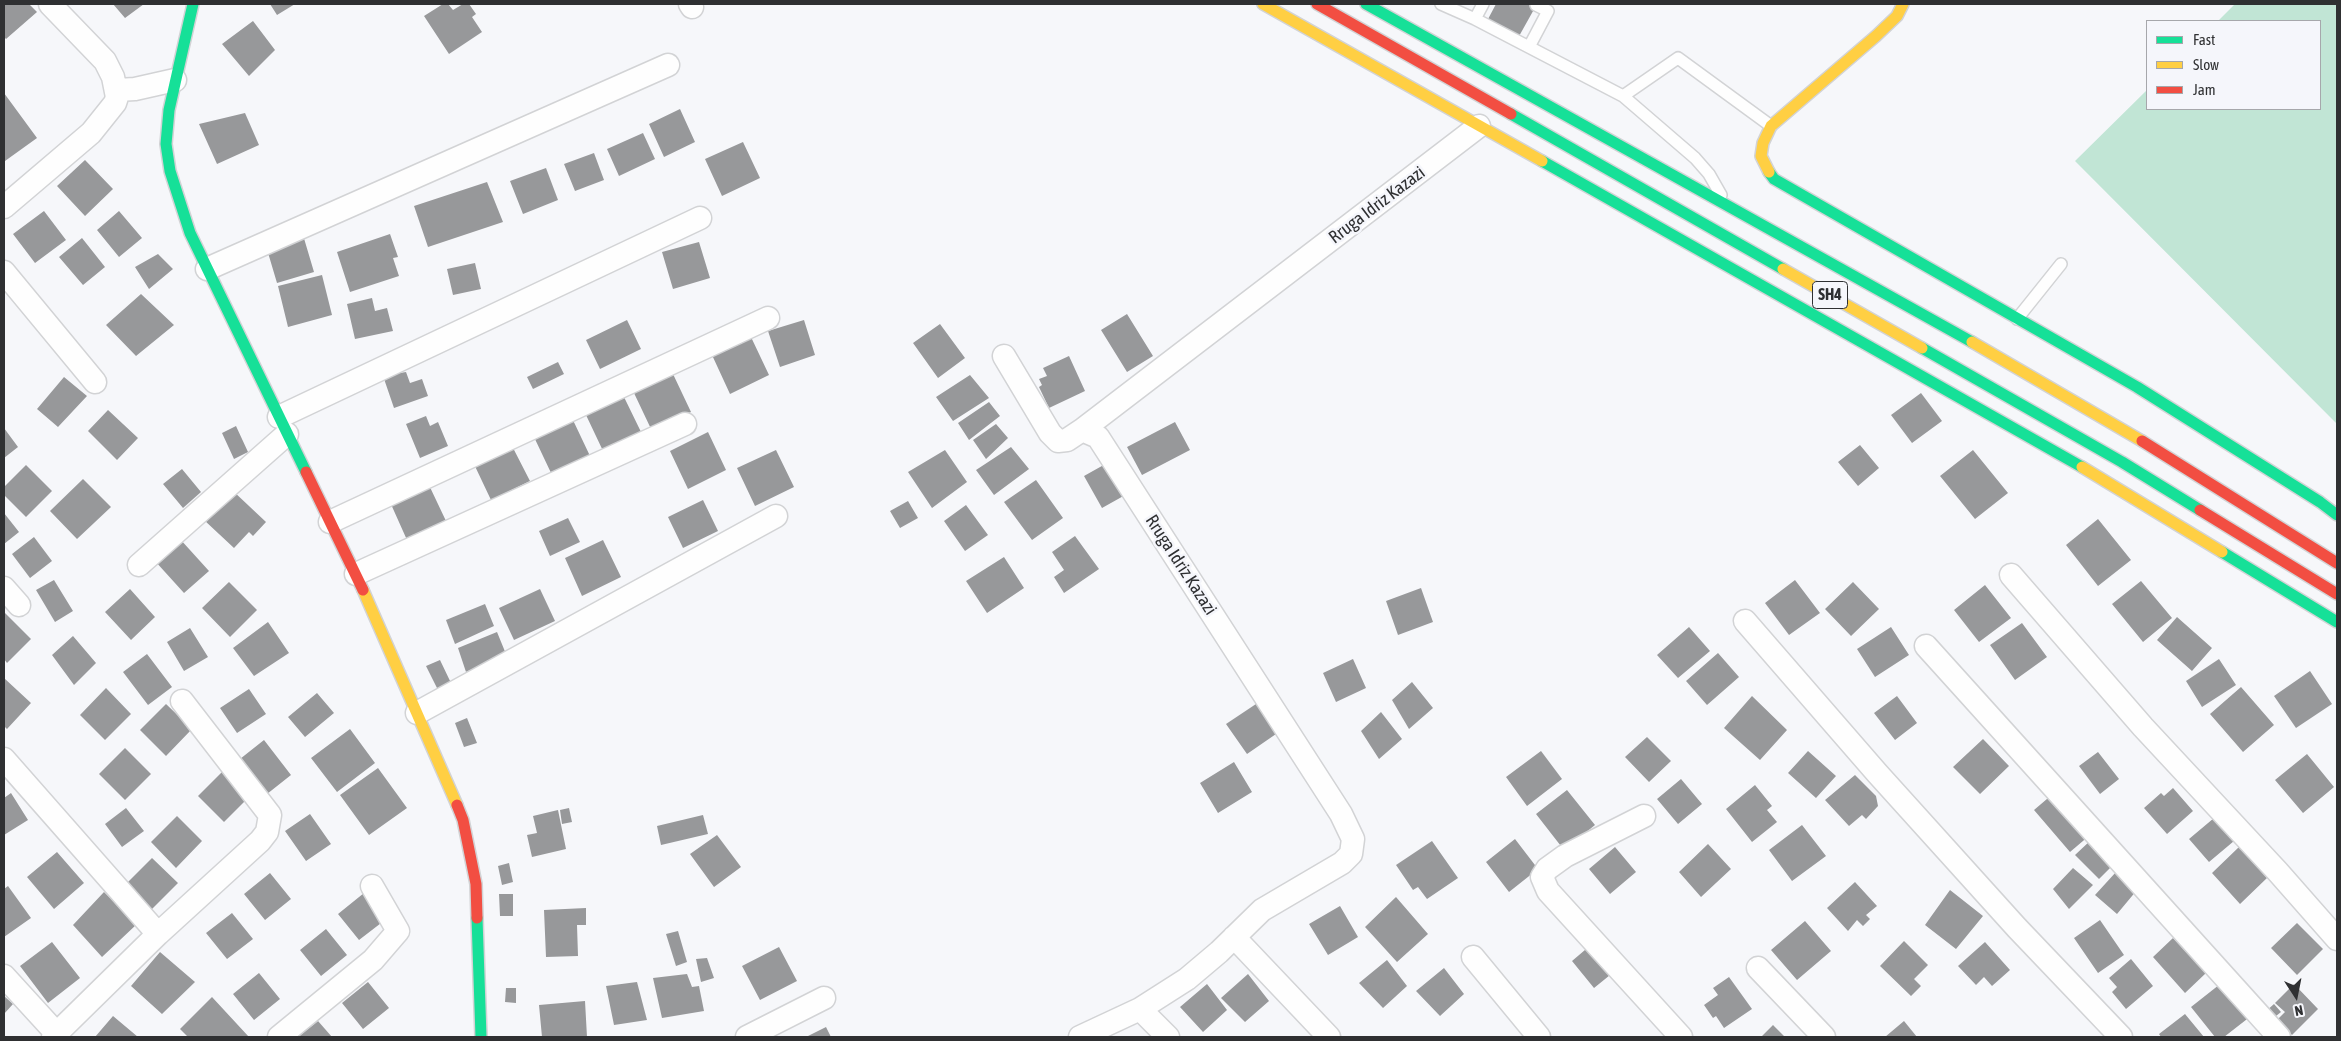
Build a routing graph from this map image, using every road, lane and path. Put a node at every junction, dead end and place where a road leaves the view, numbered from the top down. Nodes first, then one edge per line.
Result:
1 (50, 4) edge
2 (193, 4) edge
3 (1262, 4) edge
4 (1318, 4) edge
5 (1366, 4) edge
6 (1441, 4) edge
7 (1484, 4) edge
8 (1903, 4) edge
9 (1536, 6) dead end
10 (1471, 17) junction
11 (1529, 47) junction
12 (668, 65) dead end
13 (145, 86) junction
14 (1623, 96) junction
15 (1479, 126) junction
16 (1771, 126) junction
17 (1724, 203) junction
18 (4, 206) edge
19 (700, 218) dead end
20 (2061, 264) dead end
21 (208, 269) junction
22 (4, 272) edge
23 (768, 318) dead end
24 (2017, 319) junction
25 (1004, 356) dead end
26 (95, 382) dead end
27 (685, 424) dead end
28 (283, 425) junction
29 (1082, 430) junction
30 (2337, 515) edge
31 (776, 516) dead end
32 (330, 522) junction
33 (2337, 563) edge
34 (139, 565) dead end
35 (356, 574) junction
36 (2011, 575) dead end
37 (4, 588) edge
38 (2337, 594) edge
39 (19, 605) dead end
40 (1745, 621) dead end
41 (2337, 622) edge
42 (1926, 646) dead end
43 (182, 701) dead end
44 (417, 713) junction
45 (4, 758) edge
46 (1644, 816) dead end
47 (372, 886) dead end
48 (158, 934) junction
49 (1234, 937) junction
50 (2337, 939) edge
51 (1473, 957) dead end
52 (1758, 968) dead end
53 (4, 976) edge
54 (824, 998) dead end
55 (1140, 1009) junction
56 (55, 1036) edge
57 (279, 1037) edge
58 (481, 1037) edge
59 (747, 1037) edge
60 (1080, 1037) edge
61 (1168, 1037) edge
62 (1329, 1037) edge
63 (1540, 1037) edge
64 (1681, 1037) edge
65 (1824, 1037) edge
66 (2121, 1037) edge
67 (2279, 1037) edge

1 - 13 street
2 - 13 main road
3 - 15 main road
4 - 38 main road, SH4
5 - 17 main road, SH4
6 - 10 lane
7 - 10 lane
8 - 16 main road
9 - 11 lane
10 - 11 lane
11 - 14 lane
12 - 21 street
13 - 18 street
13 - 21 main road
14 - 16 lane
14 - 17 lane
15 - 29 street, Rruga Idriz Kazazi
15 - 41 main road
16 - 24 main road
17 - 33 main road, SH4
19 - 28 street
20 - 24 lane
21 - 28 main road
22 - 26 street
23 - 32 street
24 - 30 main road
25 - 29 street
27 - 35 street
28 - 32 main road
28 - 34 street
29 - 49 street, Rruga Idriz Kazazi
31 - 44 street
32 - 35 main road
35 - 44 main road
36 - 50 street
37 - 39 street
40 - 66 street
42 - 67 street
43 - 48 street
44 - 58 main road
45 - 48 street
46 - 64 street
47 - 57 street
48 - 56 street
49 - 55 street, Rruga Idriz Kazazi
49 - 62 street
51 - 63 street
52 - 65 street
53 - 56 street
54 - 59 street
55 - 60 street, Rruga Idriz Kazazi
55 - 61 street

